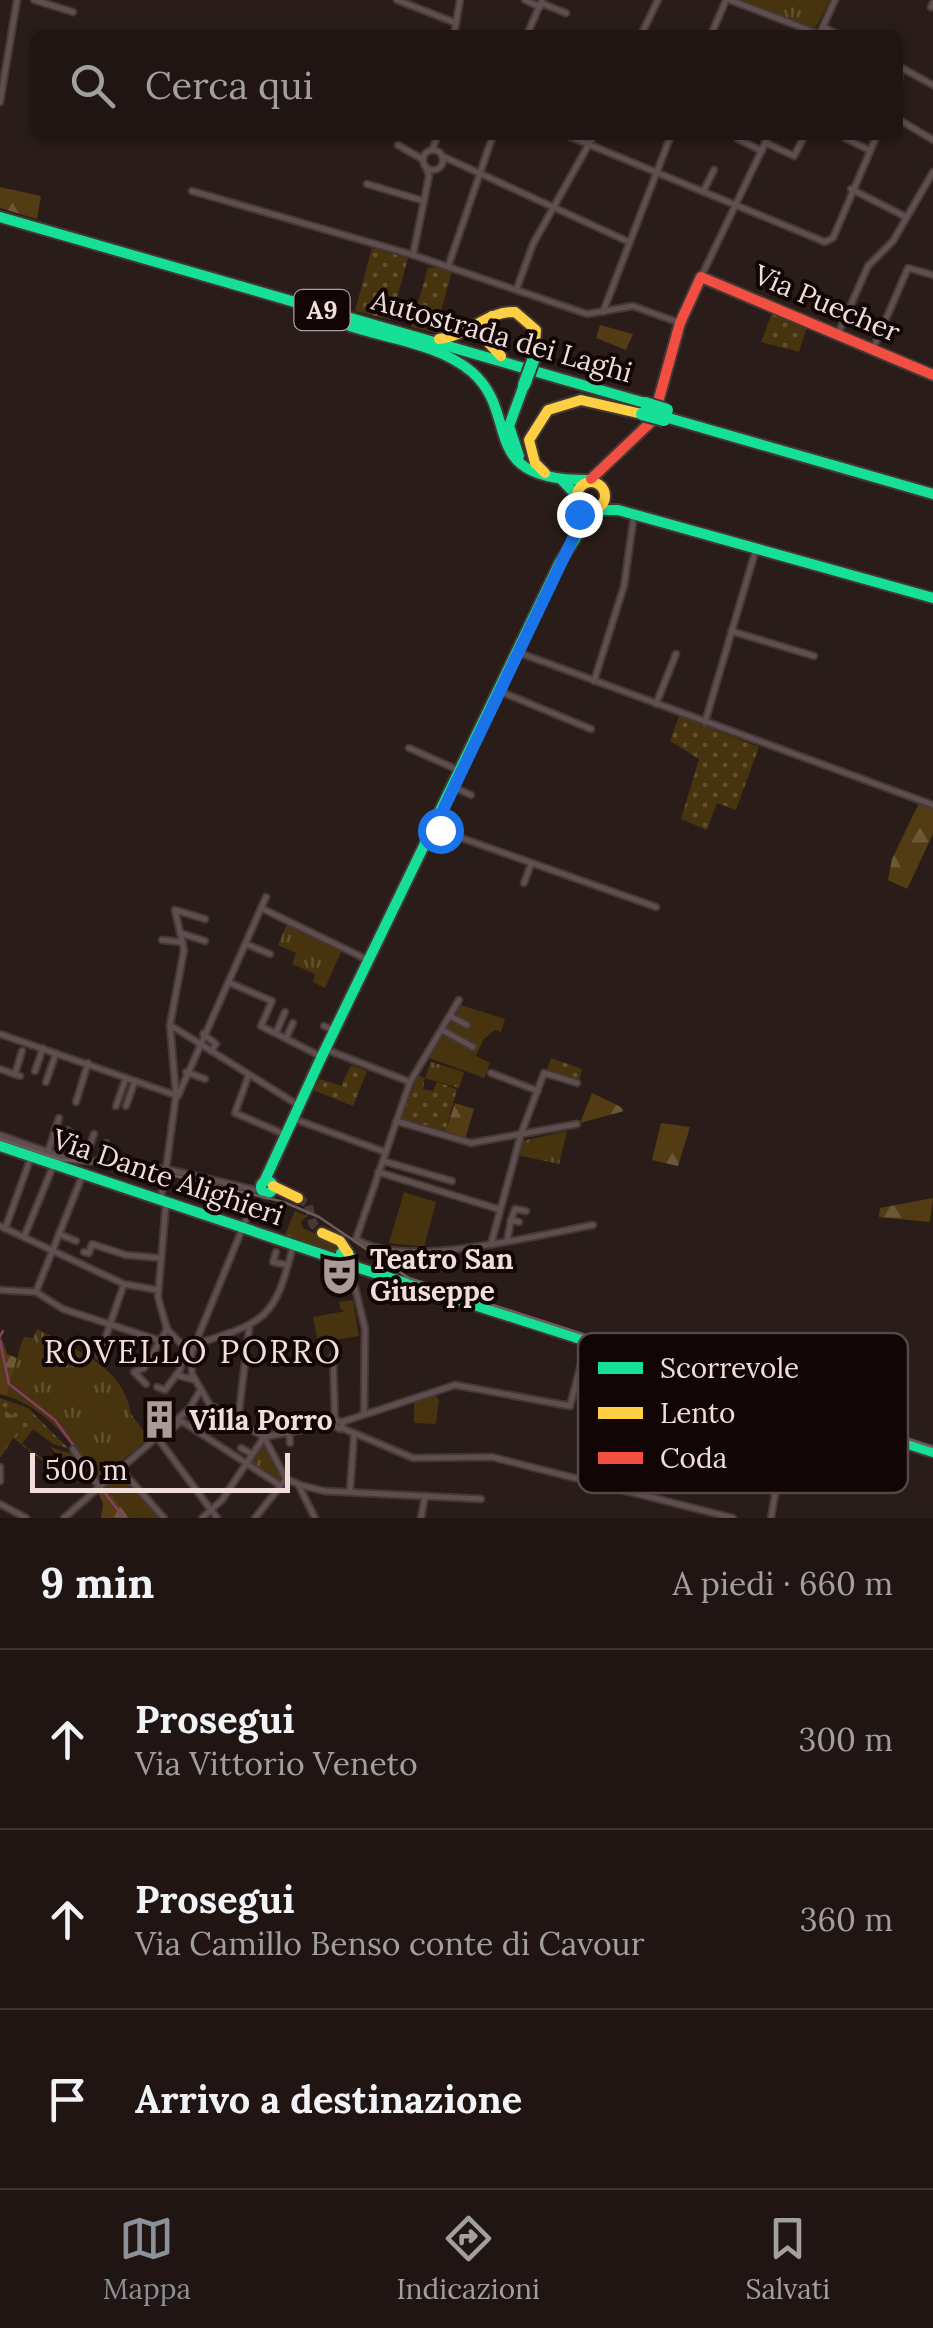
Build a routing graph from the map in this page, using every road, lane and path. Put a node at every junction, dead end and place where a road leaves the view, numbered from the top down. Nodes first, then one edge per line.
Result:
1 (18, 0) edge
2 (34, 0) edge
3 (396, 0) edge
4 (460, 0) edge
5 (524, 0) edge
6 (658, 0) edge
7 (728, 0) edge
8 (836, 0) edge
9 (541, 3) edge
10 (73, 12) dead end
11 (566, 14) dead end
12 (456, 23) junction
13 (823, 26) junction
14 (455, 30) edge
15 (529, 30) edge
16 (643, 30) edge
17 (713, 30) edge
18 (806, 30) edge
19 (821, 30) edge
20 (830, 30) edge
21 (903, 69) edge
22 (933, 85) edge
23 (0, 102) edge
24 (903, 123) edge
25 (437, 140) edge
26 (491, 140) edge
27 (578, 140) edge
28 (592, 140) edge
29 (669, 140) edge
30 (738, 140) edge
31 (768, 140) edge
32 (803, 140) edge
33 (849, 140) edge
34 (874, 140) edge
35 (933, 140) edge
36 (766, 143) junction
37 (398, 145) dead end
38 (589, 145) junction
39 (868, 150) junction
40 (435, 151) junction
41 (762, 151) junction
42 (418, 154) junction
43 (449, 163) junction
44 (425, 164) junction
45 (438, 167) junction
46 (714, 170) dead end
47 (933, 172) edge
48 (656, 174) junction
49 (480, 175) junction
50 (430, 176) junction
51 (367, 184) dead end
52 (850, 189) junction
53 (192, 191) dead end
54 (703, 192) junction
55 (424, 200) junction
56 (735, 205) junction
57 (555, 206) junction
58 (906, 217) junction
59 (0, 220) edge
60 (629, 242) junction
61 (411, 253) junction
62 (448, 267) junction
63 (933, 275) edge
64 (701, 277) junction
65 (517, 288) junction
66 (300, 304) junction
67 (603, 312) junction
68 (495, 313) junction
69 (680, 322) junction
70 (350, 326) junction
71 (838, 334) junction
72 (873, 349) junction
73 (933, 374) edge
74 (617, 395) junction
75 (643, 409) junction
76 (666, 416) junction
77 (548, 475) junction
78 (597, 485) junction
79 (933, 490) edge
80 (586, 507) junction
81 (618, 510) junction
82 (634, 515) junction
83 (756, 549) junction
84 (933, 598) edge
85 (732, 630) junction
86 (517, 652) junction
87 (676, 654) dead end
88 (814, 656) dead end
89 (594, 681) junction
90 (500, 688) junction
91 (656, 704) junction
92 (705, 722) junction
93 (591, 729) dead end
94 (410, 748) dead end
95 (461, 771) junction
96 (453, 788) junction
97 (471, 795) dead end
98 (933, 805) edge
99 (438, 828) junction
100 (531, 864) junction
101 (524, 883) dead end
102 (266, 897) dead end
103 (656, 907) dead end
104 (261, 908) junction
105 (205, 919) dead end
106 (180, 933) junction
107 (162, 940) dead end
108 (182, 942) junction
109 (205, 942) dead end
110 (246, 944) junction
111 (270, 954) dead end
112 (369, 961) junction
113 (230, 983) junction
114 (459, 1000) dead end
115 (285, 1012) dead end
116 (450, 1016) junction
117 (293, 1023) dead end
118 (170, 1025) junction
119 (467, 1025) dead end
120 (442, 1030) junction
121 (276, 1033) junction
122 (0, 1034) edge
123 (201, 1038) junction
124 (286, 1038) junction
125 (42, 1048) junction
126 (474, 1048) dead end
127 (325, 1050) junction
128 (22, 1051) dead end
129 (56, 1053) junction
130 (88, 1064) junction
131 (0, 1069) edge
132 (35, 1071) dead end
133 (186, 1072) junction
134 (491, 1072) dead end
135 (248, 1077) junction
136 (126, 1078) junction
137 (205, 1079) dead end
138 (135, 1081) junction
139 (46, 1082) dead end
140 (410, 1082) junction
141 (576, 1083) dead end
142 (538, 1091) junction
143 (176, 1096) junction
144 (76, 1102) dead end
145 (116, 1106) dead end
146 (126, 1106) dead end
147 (297, 1112) junction
148 (60, 1118) dead end
149 (396, 1121) junction
150 (577, 1124) dead end
151 (68, 1130) dead end
152 (94, 1134) dead end
153 (521, 1134) junction
154 (0, 1135) edge
155 (286, 1135) junction
156 (106, 1143) dead end
157 (0, 1146) edge
158 (385, 1152) junction
159 (31, 1157) junction
160 (54, 1157) junction
161 (382, 1161) junction
162 (100, 1162) junction
163 (84, 1167) junction
164 (166, 1169) junction
165 (378, 1172) junction
166 (164, 1179) dead end
167 (452, 1181) dead end
168 (271, 1187) joint
169 (163, 1202) junction
170 (252, 1205) dead end
171 (498, 1209) junction
172 (526, 1211) dead end
173 (248, 1214) junction
174 (592, 1225) dead end
175 (3, 1227) edge
176 (248, 1230) junction
177 (322, 1232) tunnel mouth
178 (59, 1234) junction
179 (24, 1237) junction
180 (76, 1240) dead end
181 (507, 1241) junction
182 (491, 1244) junction
183 (293, 1246) junction
184 (52, 1252) junction
185 (84, 1252) dead end
186 (276, 1252) dead end
187 (160, 1258) junction
188 (349, 1262) junction
189 (288, 1265) junction
190 (124, 1284) junction
191 (0, 1290) edge
192 (158, 1290) junction
193 (36, 1292) junction
194 (109, 1326) junction
195 (249, 1329) junction
196 (167, 1330) junction
197 (578, 1338) edge
198 (158, 1340) junction
199 (196, 1344) junction
200 (187, 1353) junction
201 (99, 1356) dead end
202 (333, 1356) dead end
203 (176, 1375) junction
204 (578, 1375) edge
205 (195, 1380) junction
206 (146, 1384) dead end
207 (157, 1387) dead end
208 (199, 1388) junction
209 (364, 1414) junction
210 (179, 1420) junction
211 (238, 1421) junction
212 (338, 1424) junction
213 (289, 1431) junction
214 (354, 1433) junction
215 (264, 1437) junction
216 (290, 1443) dead end
217 (908, 1444) edge
218 (241, 1448) dead end
219 (72, 1449) dead end
220 (933, 1452) edge
221 (252, 1454) junction
222 (244, 1466) junction
223 (0, 1467) edge
224 (116, 1471) junction
225 (286, 1479) junction
226 (578, 1479) edge
227 (0, 1481) edge
228 (278, 1484) junction
229 (298, 1484) junction
230 (98, 1485) junction
231 (350, 1491) junction
232 (635, 1493) edge
233 (775, 1493) edge
234 (426, 1495) junction
235 (481, 1499) dead end
236 (0, 1504) edge
237 (214, 1515) edge
238 (26, 1518) edge
239 (64, 1518) edge
240 (164, 1518) edge
241 (202, 1518) edge
242 (255, 1518) edge
243 (316, 1518) edge
244 (421, 1518) edge
245 (734, 1518) edge
246 (771, 1518) edge

1 - 23 street
2 - 10 street
3 - 12 street
4 - 12 street
5 - 9 street
6 - 16 street
7 - 17 street
7 - 18 street
8 - 13 street
9 - 11 street
9 - 15 street
12 - 14 street
13 - 19 street
13 - 20 street
21 - 22 street
24 - 35 street
25 - 40 street
26 - 49 street
27 - 38 street
28 - 38 street
29 - 48 street
30 - 41 street
31 - 36 street
32 - 36 street
33 - 39 street
34 - 39 street
36 - 41 street
37 - 42 street
38 - 48 street
38 - 57 street
39 - 52 street
40 - 42 street
40 - 43 street
40 - 44 street
40 - 45 street
41 - 56 street
42 - 44 street
43 - 45 street
43 - 49 street
44 - 45 street
44 - 50 street
45 - 50 street
46 - 54 street
47 - 58 street
48 - 54 street
48 - 60 street
49 - 57 street
49 - 62 street
50 - 55 street
51 - 55 street
52 - 56 street
52 - 58 street
53 - 61 street
54 - 56 street
55 - 61 street
56 - 64 street
57 - 60 street
57 - 65 street
58 - 71 street
59 - 66 main road, Autostrada dei Laghi / A9
59 - 70 main road, Autostrada dei Laghi / A9
60 - 67 street
61 - 62 street
62 - 65 street
63 - 72 street
64 - 69 main road
64 - 71 main road, Via Puecher
65 - 67 street
66 - 68 main road
66 - 74 main road, Autostrada dei Laghi / A9
67 - 69 street
68 - 74 main road
68 - 77 main road, bridge
69 - 78 main road
70 - 75 main road, Autostrada dei Laghi / A9
70 - 77 main road
71 - 72 main road, Via Puecher
72 - 73 main road, Via Puecher
74 - 75 main road, Autostrada dei Laghi / A9
75 - 76 main road, Autostrada dei Laghi / A9, bridge
75 - 77 main road
76 - 79 main road, Autostrada dei Laghi / A9
76 - 79 main road, Autostrada dei Laghi / A9
77 - 78 main road
77 - 80 main road
78 - 80 main road
78 - 80 main road
78 - 81 main road
80 - 81 main road
80 - 86 main road
81 - 82 main road
82 - 83 main road
82 - 89 street
83 - 84 main road
83 - 85 street
85 - 88 street
85 - 92 street
86 - 89 street
86 - 90 main road
87 - 91 street
89 - 91 street
90 - 93 street
90 - 95 main road
91 - 92 street
92 - 98 street
94 - 95 street
95 - 96 main road
96 - 97 street
96 - 99 main road
99 - 100 street
99 - 112 main road
100 - 101 street
100 - 103 street
102 - 104 street
104 - 110 street
104 - 112 street
105 - 106 street
106 - 108 street
106 - 109 street
107 - 108 street
108 - 118 street
110 - 111 street
110 - 113 street
112 - 127 main road
113 - 121 street
113 - 123 street
114 - 116 street
115 - 121 street
116 - 119 street
116 - 120 street
117 - 124 street
118 - 123 street
118 - 143 street
120 - 126 street
120 - 140 street
121 - 124 street
122 - 125 street
123 - 133 street
123 - 135 street
124 - 127 street
125 - 129 street
125 - 132 street
127 - 140 street
127 - 147 main road
128 - 131 street
129 - 130 street
129 - 139 street
130 - 136 street
130 - 144 street
133 - 137 street
133 - 143 street
134 - 142 street
135 - 147 street
135 - 155 street
136 - 138 street
136 - 145 street
138 - 143 street
138 - 146 street
140 - 149 street
141 - 142 street
142 - 153 street
143 - 164 street
147 - 155 main road
147 - 158 street
148 - 160 street
149 - 153 street
149 - 158 street
150 - 153 street
151 - 160 street
152 - 163 street
153 - 171 street
154 - 160 street
155 - 168 main road
156 - 162 street
157 - 159 main road, Via Dante Alighieri
158 - 161 street
159 - 160 main road, Via Dante Alighieri
159 - 175 street
160 - 163 main road, Via Dante Alighieri
160 - 179 street
161 - 165 street
161 - 167 street
162 - 163 street
162 - 164 street
163 - 169 main road, Via Dante Alighieri
163 - 178 street
164 - 168 street
165 - 171 street
165 - 182 street
166 - 169 street
169 - 176 main road, Via Dante Alighieri
169 - 187 street
170 - 173 street
171 - 182 street
172 - 181 street
173 - 176 street
173 - 176 street
174 - 181 street
175 - 179 street
176 - 183 main road, Via Dante Alighieri
176 - 199 street
177 - 188 main road
178 - 180 street
178 - 184 street
179 - 184 street
181 - 182 street
183 - 188 main road, Via Dante Alighieri
183 - 189 street
184 - 190 street
184 - 193 street
185 - 187 street
186 - 189 street
187 - 192 street
188 - 197 main road, Via Dante Alighieri
188 - 209 street
189 - 195 street
190 - 192 street
190 - 194 street
191 - 193 street
192 - 196 street
193 - 194 street
194 - 198 street
194 - 201 street
195 - 199 street
195 - 211 street
196 - 198 street
196 - 200 street
198 - 206 street
199 - 200 street
200 - 203 street
200 - 205 street
202 - 212 street
203 - 205 street
203 - 207 street
204 - 209 street
205 - 208 street
208 - 210 street
208 - 211 street
209 - 212 street
210 - 222 street
210 - 224 street
210 - 237 street
211 - 215 street
212 - 213 street
212 - 214 street
213 - 215 street
213 - 216 street
214 - 226 street
214 - 231 street
215 - 221 street
215 - 225 street
217 - 220 main road, Via Dante Alighieri
218 - 221 street
219 - 230 street
221 - 222 street
222 - 228 street
222 - 237 street
223 - 227 street
224 - 230 street
224 - 240 street
225 - 228 street
225 - 229 street
228 - 242 street
229 - 231 street
229 - 243 street
230 - 239 street
231 - 234 street
232 - 245 street
233 - 246 street
234 - 235 street
234 - 244 street
236 - 238 street
237 - 241 street

